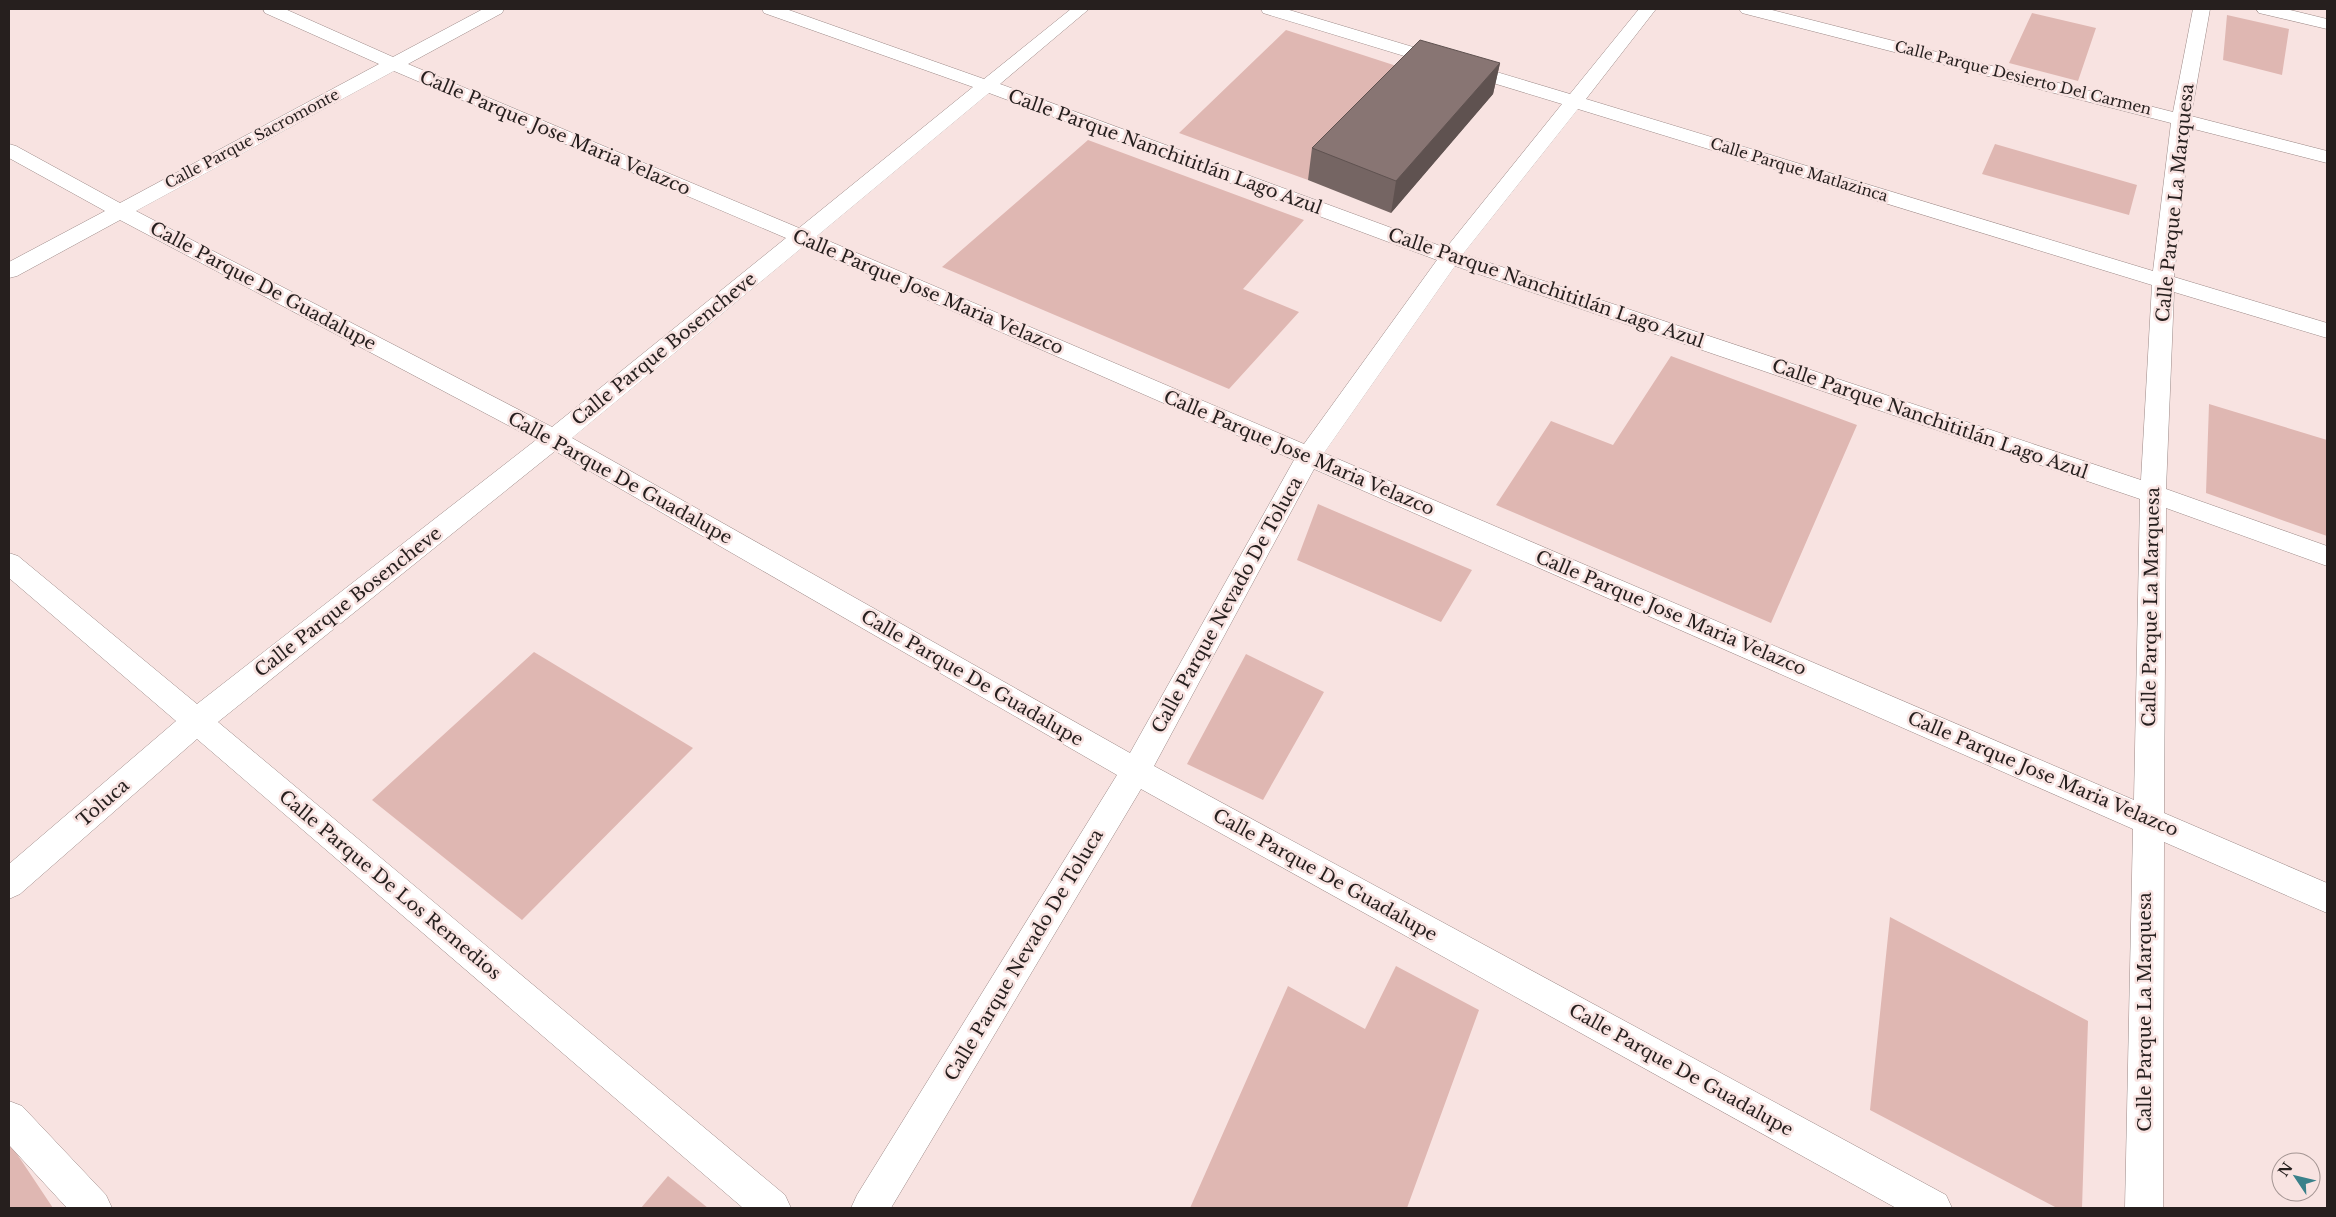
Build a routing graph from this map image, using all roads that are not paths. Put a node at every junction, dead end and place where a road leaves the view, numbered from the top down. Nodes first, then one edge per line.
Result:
1 (271, 9) edge
2 (496, 9) edge
3 (770, 9) edge
4 (1081, 9) edge
5 (1270, 9) edge
6 (1648, 9) edge
7 (1748, 9) edge
8 (2202, 9) edge
9 (2265, 9) edge
10 (2327, 24) edge
11 (393, 64) junction
12 (987, 86) junction
13 (1576, 101) junction
14 (2181, 118) junction
15 (9, 150) edge
16 (2327, 157) edge
17 (118, 210) junction
18 (802, 237) junction
19 (1450, 257) junction
20 (9, 271) edge
21 (2163, 282) junction
22 (2327, 331) edge
23 (554, 439) junction
24 (1308, 456) junction
25 (2153, 494) junction
26 (2327, 556) edge
27 (9, 562) edge
28 (197, 721) junction
29 (1136, 771) junction
30 (2147, 818) junction
31 (9, 884) edge
32 (2327, 898) edge
33 (9, 1119) edge
34 (94, 1208) edge
35 (772, 1208) edge
36 (870, 1208) edge
37 (1933, 1208) edge
38 (2144, 1208) edge

1 - 11 street, Calle Parque Jose Maria Velazco
2 - 11 street, Calle Parque Sacromonte
3 - 12 street, Calle Parque Nanchititlán Lago Azul
4 - 12 street, Calle Parque Bosencheve
5 - 13 street, Calle Parque Matlazinca
6 - 13 street, Calle Parque Nevado De Toluca
7 - 14 street, Calle Parque Desierto Del Carmen
8 - 14 street, Calle Parque La Marquesa
9 - 10 street
11 - 17 street, Calle Parque Sacromonte
11 - 18 street, Calle Parque Jose Maria Velazco
12 - 18 street, Calle Parque Bosencheve
12 - 19 street, Calle Parque Nanchititlán Lago Azul
13 - 19 street, Calle Parque Nevado De Toluca
13 - 21 street, Calle Parque Matlazinca
14 - 16 street, Calle Parque Desierto Del Carmen
14 - 21 street, Calle Parque La Marquesa
15 - 17 street, Calle Parque De Guadalupe
17 - 20 street, Calle Parque Sacromonte
17 - 23 street, Calle Parque De Guadalupe
18 - 23 street, Calle Parque Bosencheve
18 - 24 street, Calle Parque Jose Maria Velazco
19 - 24 street, Calle Parque Nevado De Toluca
19 - 25 street, Calle Parque Nanchititlán Lago Azul
21 - 22 street, Calle Parque Matlazinca
21 - 25 street, Calle Parque La Marquesa
23 - 28 street, Calle Parque Bosencheve
23 - 29 street, Calle Parque De Guadalupe
24 - 29 street, Calle Parque Nevado De Toluca
24 - 30 street, Calle Parque Jose Maria Velazco
25 - 26 street, Calle Parque Nanchititlán Lago Azul
25 - 30 street, Calle Parque La Marquesa
27 - 28 street, Calle Parque De Los Remedios
28 - 31 street, Toluca
28 - 35 street, Calle Parque De Los Remedios
29 - 36 street, Calle Parque Nevado De Toluca
29 - 37 street, Calle Parque De Guadalupe
30 - 32 street, Calle Parque Jose Maria Velazco
30 - 38 street, Calle Parque La Marquesa
33 - 34 street

